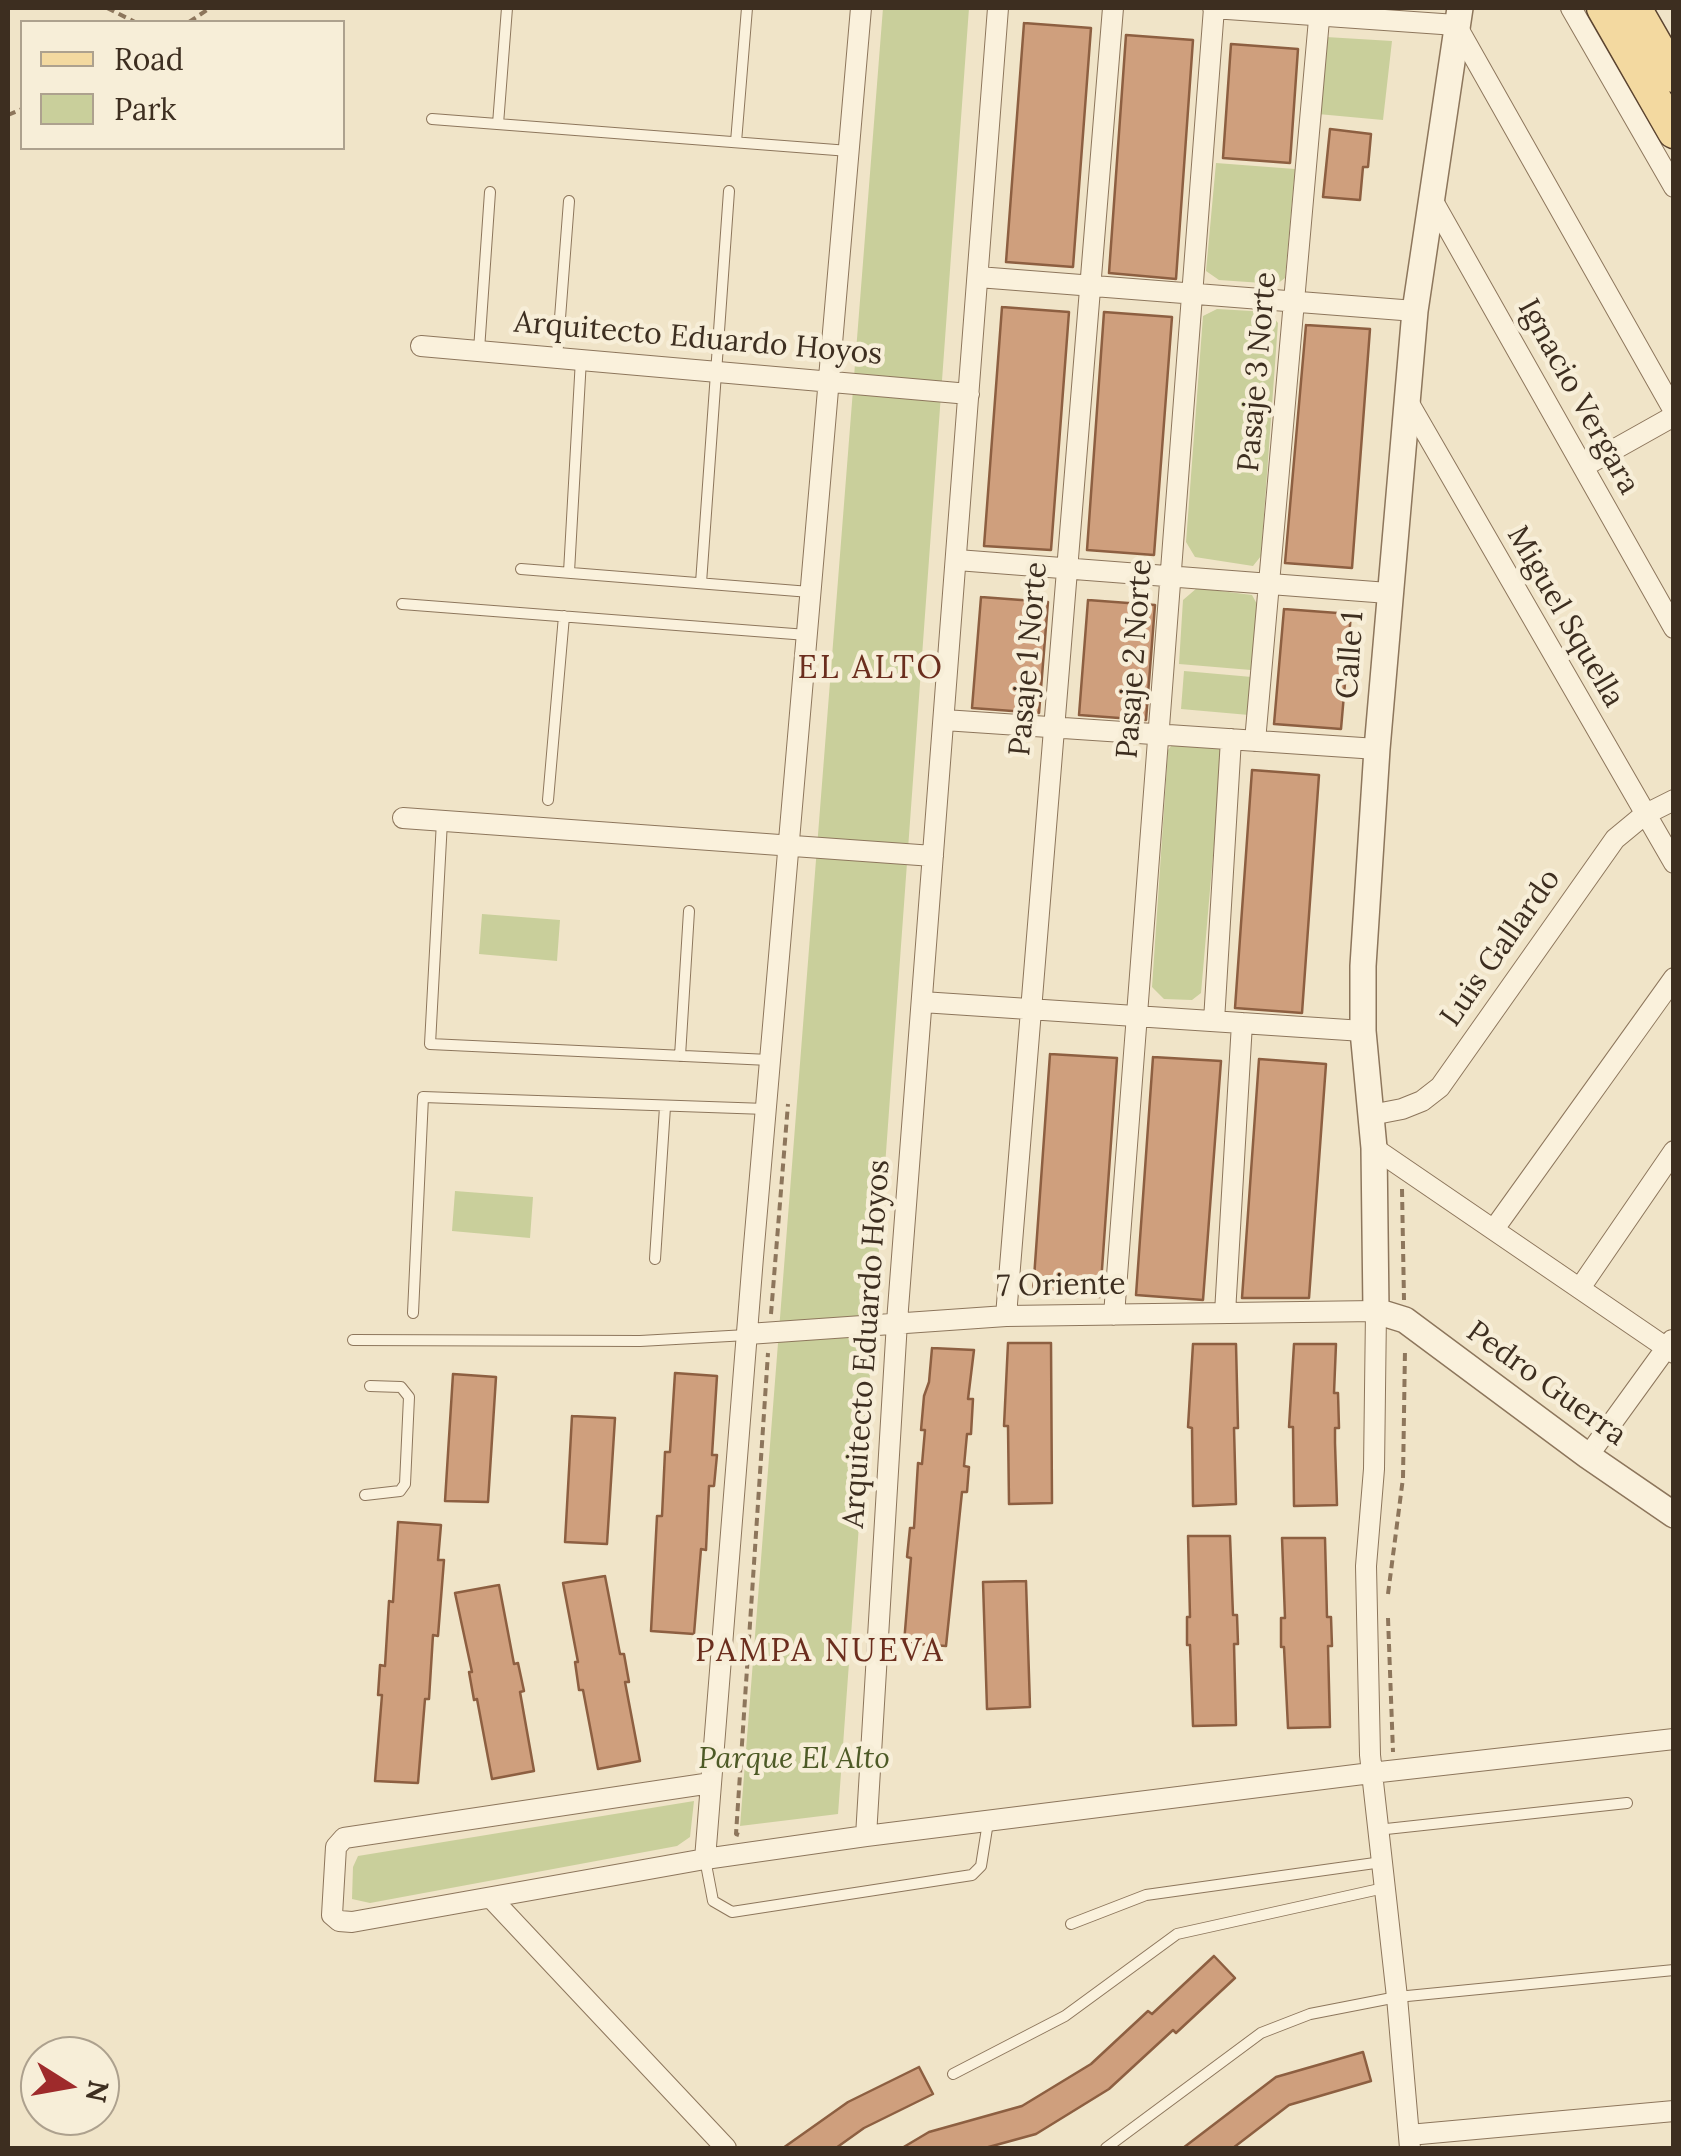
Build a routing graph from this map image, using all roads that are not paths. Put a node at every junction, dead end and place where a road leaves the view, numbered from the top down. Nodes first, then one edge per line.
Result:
1 (507, 8) edge
2 (747, 8) edge
3 (861, 8) edge
4 (998, 8) edge
5 (1113, 8) edge
6 (1214, 8) edge
7 (1571, 8) edge
8 (1603, 8) edge
9 (1635, 8) edge
10 (1320, 11) edge
11 (1458, 16) edge
12 (1674, 76) edge
13 (432, 119) dead end
14 (498, 124) junction
15 (1674, 132) edge
16 (736, 142) junction
17 (849, 151) junction
18 (1674, 186) edge
19 (729, 191) dead end
20 (490, 192) dead end
21 (1430, 196) junction
22 (569, 201) dead end
23 (978, 277) junction
24 (1090, 286) junction
25 (1192, 294) junction
26 (1294, 302) junction
27 (1415, 311) junction
28 (422, 346) dead end
29 (479, 350) junction
30 (558, 357) junction
31 (581, 360) junction
32 (717, 371) junction
33 (829, 380) junction
34 (968, 394) junction
35 (1407, 400) junction
36 (1674, 414) edge
37 (1582, 467) junction
38 (957, 560) junction
39 (1067, 568) junction
40 (522, 569) dead end
41 (569, 572) junction
42 (1171, 576) junction
43 (701, 583) junction
44 (1270, 584) junction
45 (811, 592) junction
46 (1388, 593) junction
47 (402, 604) dead end
48 (564, 616) junction
49 (1674, 628) edge
50 (807, 635) junction
51 (944, 720) junction
52 (1054, 728) junction
53 (1160, 734) junction
54 (1231, 739) junction
55 (1255, 741) junction
56 (1377, 748) junction
57 (548, 800) dead end
58 (1674, 800) edge
59 (1644, 816) junction
60 (403, 818) dead end
61 (442, 820) junction
62 (789, 846) junction
63 (933, 856) junction
64 (1674, 863) edge
65 (689, 912) dead end
66 (1674, 978) edge
67 (922, 1002) junction
68 (1030, 1009) junction
69 (1140, 1016) junction
70 (1214, 1021) junction
71 (1242, 1023) junction
72 (1364, 1031) junction
73 (680, 1056) junction
74 (770, 1060) junction
75 (665, 1107) junction
76 (766, 1109) junction
77 (1371, 1115) junction
78 (1374, 1148) junction
79 (1674, 1151) edge
80 (1494, 1229) junction
81 (655, 1260) dead end
82 (1580, 1288) junction
83 (1376, 1311) junction
84 (414, 1313) dead end
85 (1224, 1313) junction
86 (1114, 1315) junction
87 (1006, 1316) junction
88 (897, 1322) junction
89 (759, 1334) junction
90 (353, 1340) dead end
91 (1671, 1347) edge
92 (370, 1386) dead end
93 (1588, 1456) junction
94 (365, 1495) dead end
95 (1674, 1515) edge
96 (1674, 1740) edge
97 (1370, 1764) junction
98 (711, 1782) junction
99 (1627, 1803) dead end
100 (988, 1821) junction
101 (1378, 1830) junction
102 (866, 1836) junction
103 (706, 1859) junction
104 (1382, 1862) junction
105 (1384, 1888) junction
106 (491, 1898) junction
107 (1071, 1924) dead end
108 (1674, 1970) edge
109 (1398, 1997) junction
110 (953, 2074) dead end
111 (1674, 2111) edge
112 (1410, 2142) edge
113 (726, 2148) edge
114 (1106, 2148) edge

1 - 14 lane
2 - 16 lane
3 - 17 street
4 - 23 street, Arquitecto Eduardo Hoyos
5 - 24 street, Pasaje 1 Norte
6 - 10 street
6 - 25 street, Pasaje 2 Norte
7 - 18 street
8 - 15 main road
9 - 12 main road
10 - 11 street
10 - 26 street, Pasaje 3 Norte
11 - 21 street, Calle 1
11 - 36 street
13 - 14 lane
14 - 16 lane
16 - 17 lane
17 - 33 street
19 - 32 lane
20 - 29 lane
21 - 27 street, Calle 1
21 - 37 street, Ignacio Vergara
22 - 30 lane
23 - 24 street
23 - 34 street, Arquitecto Eduardo Hoyos
24 - 25 street
24 - 39 street, Pasaje 1 Norte
25 - 26 street
25 - 42 street, Pasaje 2 Norte
26 - 27 street
26 - 44 street, Pasaje 3 Norte
27 - 35 street, Calle 1
28 - 29 street, Arquitecto Eduardo Hoyos
29 - 30 street, Arquitecto Eduardo Hoyos
30 - 31 street, Arquitecto Eduardo Hoyos
31 - 32 street, Arquitecto Eduardo Hoyos
31 - 41 lane
32 - 33 street, Arquitecto Eduardo Hoyos
32 - 43 lane
33 - 34 street, Arquitecto Eduardo Hoyos
33 - 45 street
34 - 38 street, Arquitecto Eduardo Hoyos
35 - 46 street, Calle 1
35 - 59 street, Miguel Squella
36 - 37 street
37 - 49 street, Ignacio Vergara
38 - 39 street
38 - 51 street, Arquitecto Eduardo Hoyos
39 - 42 street
39 - 52 street, Pasaje 1 Norte
40 - 41 lane
41 - 43 lane
42 - 44 street
42 - 53 street, Pasaje 2 Norte
43 - 45 lane
44 - 46 street
44 - 55 street, Pasaje 3 Norte
45 - 50 street
46 - 56 street, Calle 1
47 - 48 lane
48 - 50 lane
48 - 57 lane
50 - 62 street
51 - 52 street
51 - 63 street, Arquitecto Eduardo Hoyos
52 - 53 street
52 - 68 street, Pasaje 1 Norte
53 - 54 street
53 - 69 street, Pasaje 2 Norte
54 - 55 street
54 - 70 street
55 - 56 street
56 - 72 street, Calle 1
58 - 59 street, Luis Gallardo
59 - 64 street, Miguel Squella
59 - 77 street, Luis Gallardo
60 - 61 street
61 - 62 street
61 - 73 lane
62 - 63 street
62 - 74 street
63 - 67 street, Arquitecto Eduardo Hoyos
65 - 73 lane
66 - 80 street
67 - 68 street
67 - 88 street, Arquitecto Eduardo Hoyos
68 - 69 street
68 - 87 street, Pasaje 1 Norte
69 - 70 street
69 - 86 street, Pasaje 2 Norte
70 - 71 street
71 - 72 street
71 - 85 street
72 - 77 street, Calle 1
73 - 74 lane
74 - 76 street
75 - 76 lane
75 - 81 lane
75 - 84 lane
76 - 89 street
77 - 78 street, Calle 1
78 - 80 street
78 - 83 street, Calle 1
79 - 82 street
80 - 82 street
82 - 91 street
83 - 85 street, 7 Oriente
83 - 93 street, Pedro Guerra
83 - 97 street
85 - 86 street, 7 Oriente
86 - 87 street, 7 Oriente
87 - 88 street, 7 Oriente
88 - 89 street, 7 Oriente
88 - 102 street, Arquitecto Eduardo Hoyos
89 - 90 lane
89 - 98 street
91 - 93 street
92 - 94 lane
93 - 95 street, Pedro Guerra
96 - 97 street
97 - 100 street
97 - 101 street
98 - 103 street
98 - 106 street
99 - 101 lane
100 - 102 street
100 - 103 lane
101 - 104 street
102 - 103 street
103 - 106 street
104 - 105 street
104 - 107 lane
105 - 109 street
105 - 110 lane
106 - 113 street
108 - 109 lane
109 - 112 street
109 - 114 lane
111 - 112 street

